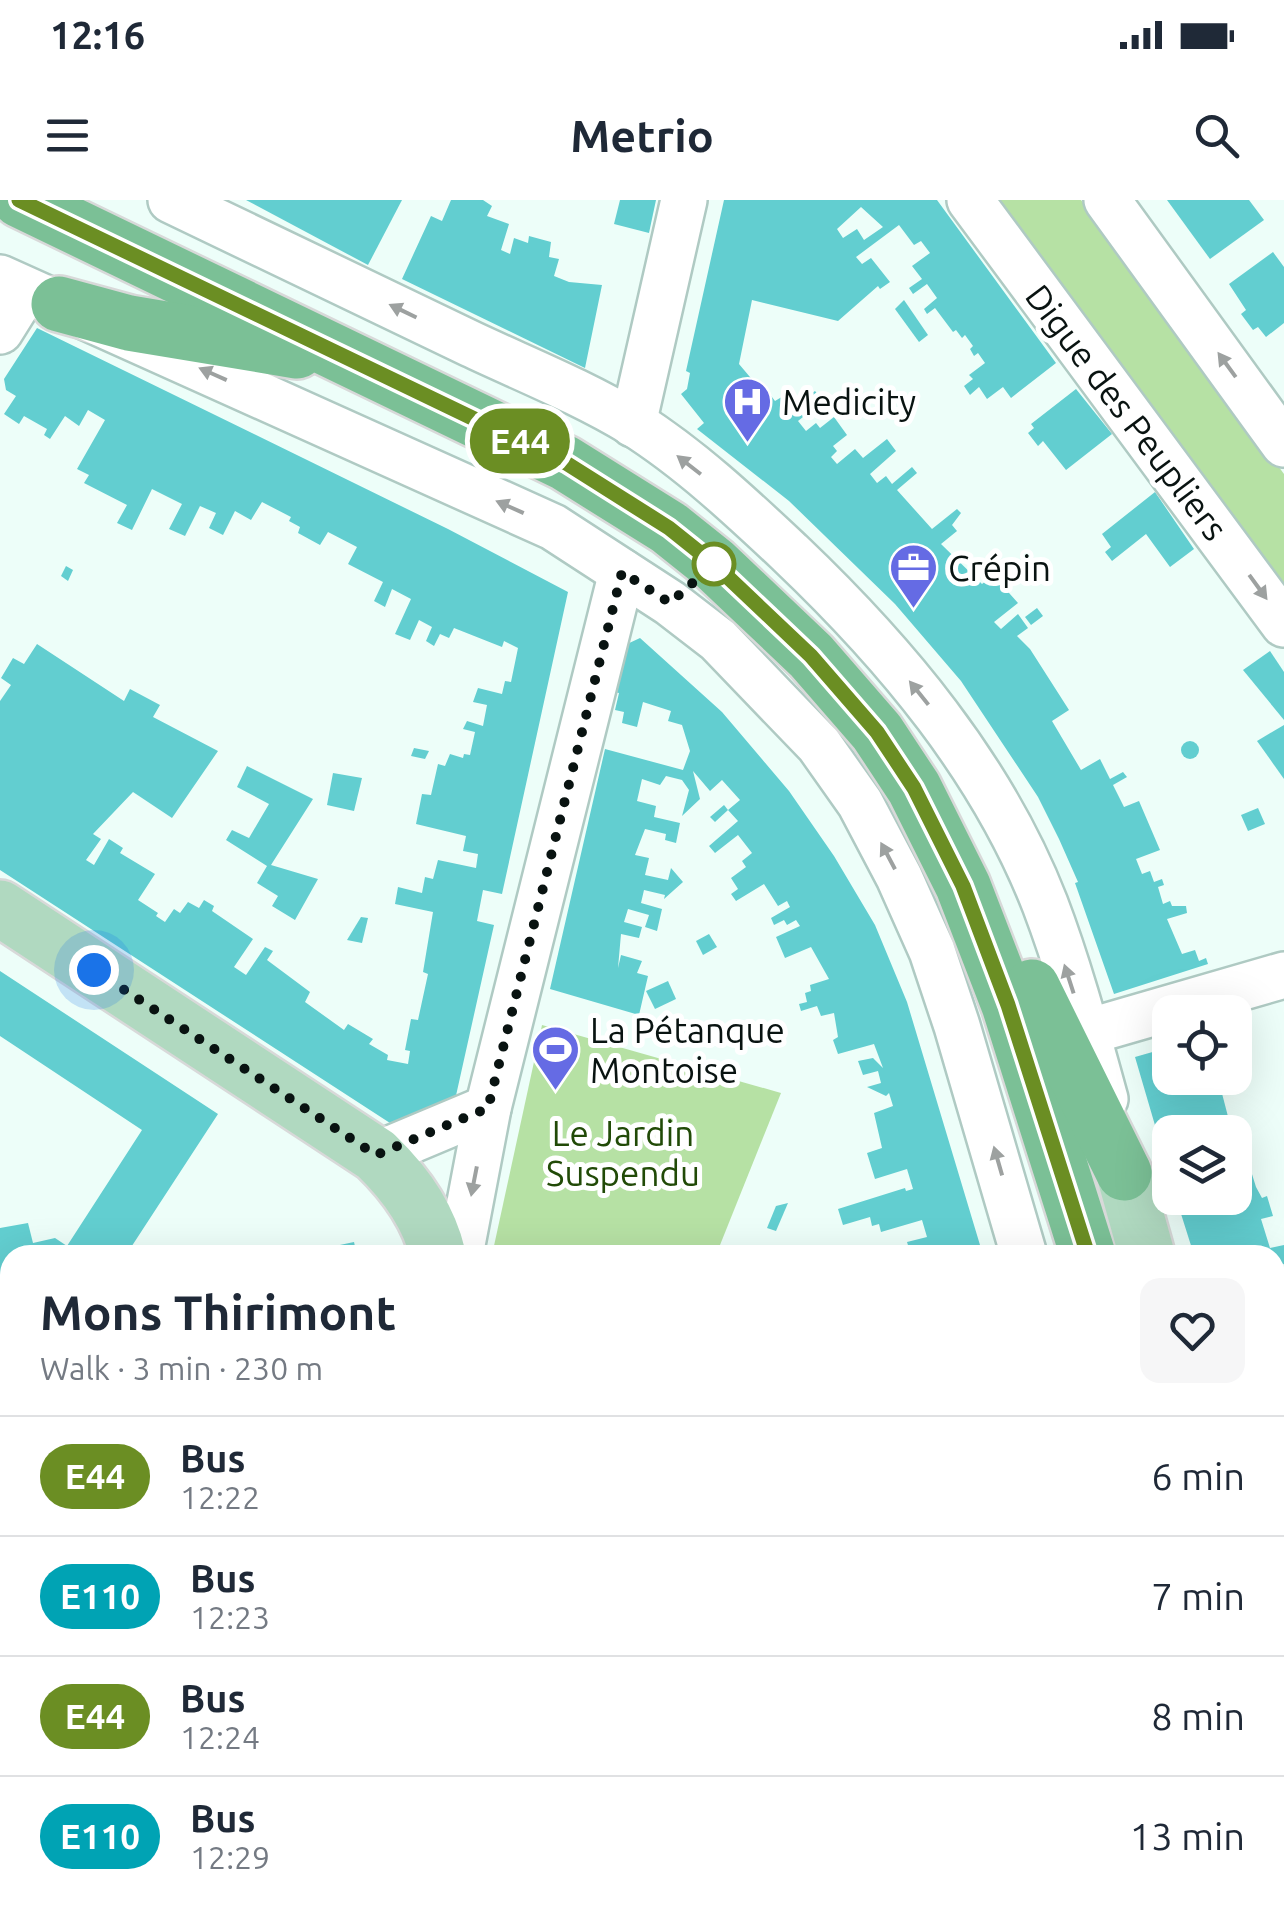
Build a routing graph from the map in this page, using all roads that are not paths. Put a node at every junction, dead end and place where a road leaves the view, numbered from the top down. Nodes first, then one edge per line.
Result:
1 (20, 200) edge
2 (107, 200) edge
3 (172, 200) edge
4 (684, 200) edge
5 (970, 200) edge
6 (1107, 200) edge
7 (28, 291) edge
8 (0, 331) edge
9 (350, 359) junction
10 (634, 424) junction
11 (1284, 444) edge
12 (714, 564) junction
13 (622, 572) junction
14 (1284, 624) edge
15 (0, 908) edge
16 (1284, 975) edge
17 (1087, 1032) junction
18 (488, 1108) junction
19 (376, 1155) junction
20 (1124, 1174) junction
21 (434, 1245) edge
22 (462, 1245) edge
23 (1021, 1245) edge
24 (1085, 1245) edge
25 (1144, 1245) edge

1 - 9 highway
2 - 9 highway
10 -> 3 street
4 - 10 street
5 -> 14 street, Digue des Peupliers
11 -> 6 street
7 - 8 street
7 - 9 highway
13 -> 7 street
9 - 12 highway
17 -> 10 street
12 - 20 highway
12 - 24 highway
13 - 18 street
23 -> 13 street
15 - 19 main road
16 - 17 street
17 - 20 street
18 - 19 street
18 -> 22 street
19 - 21 main road
20 - 25 main road

